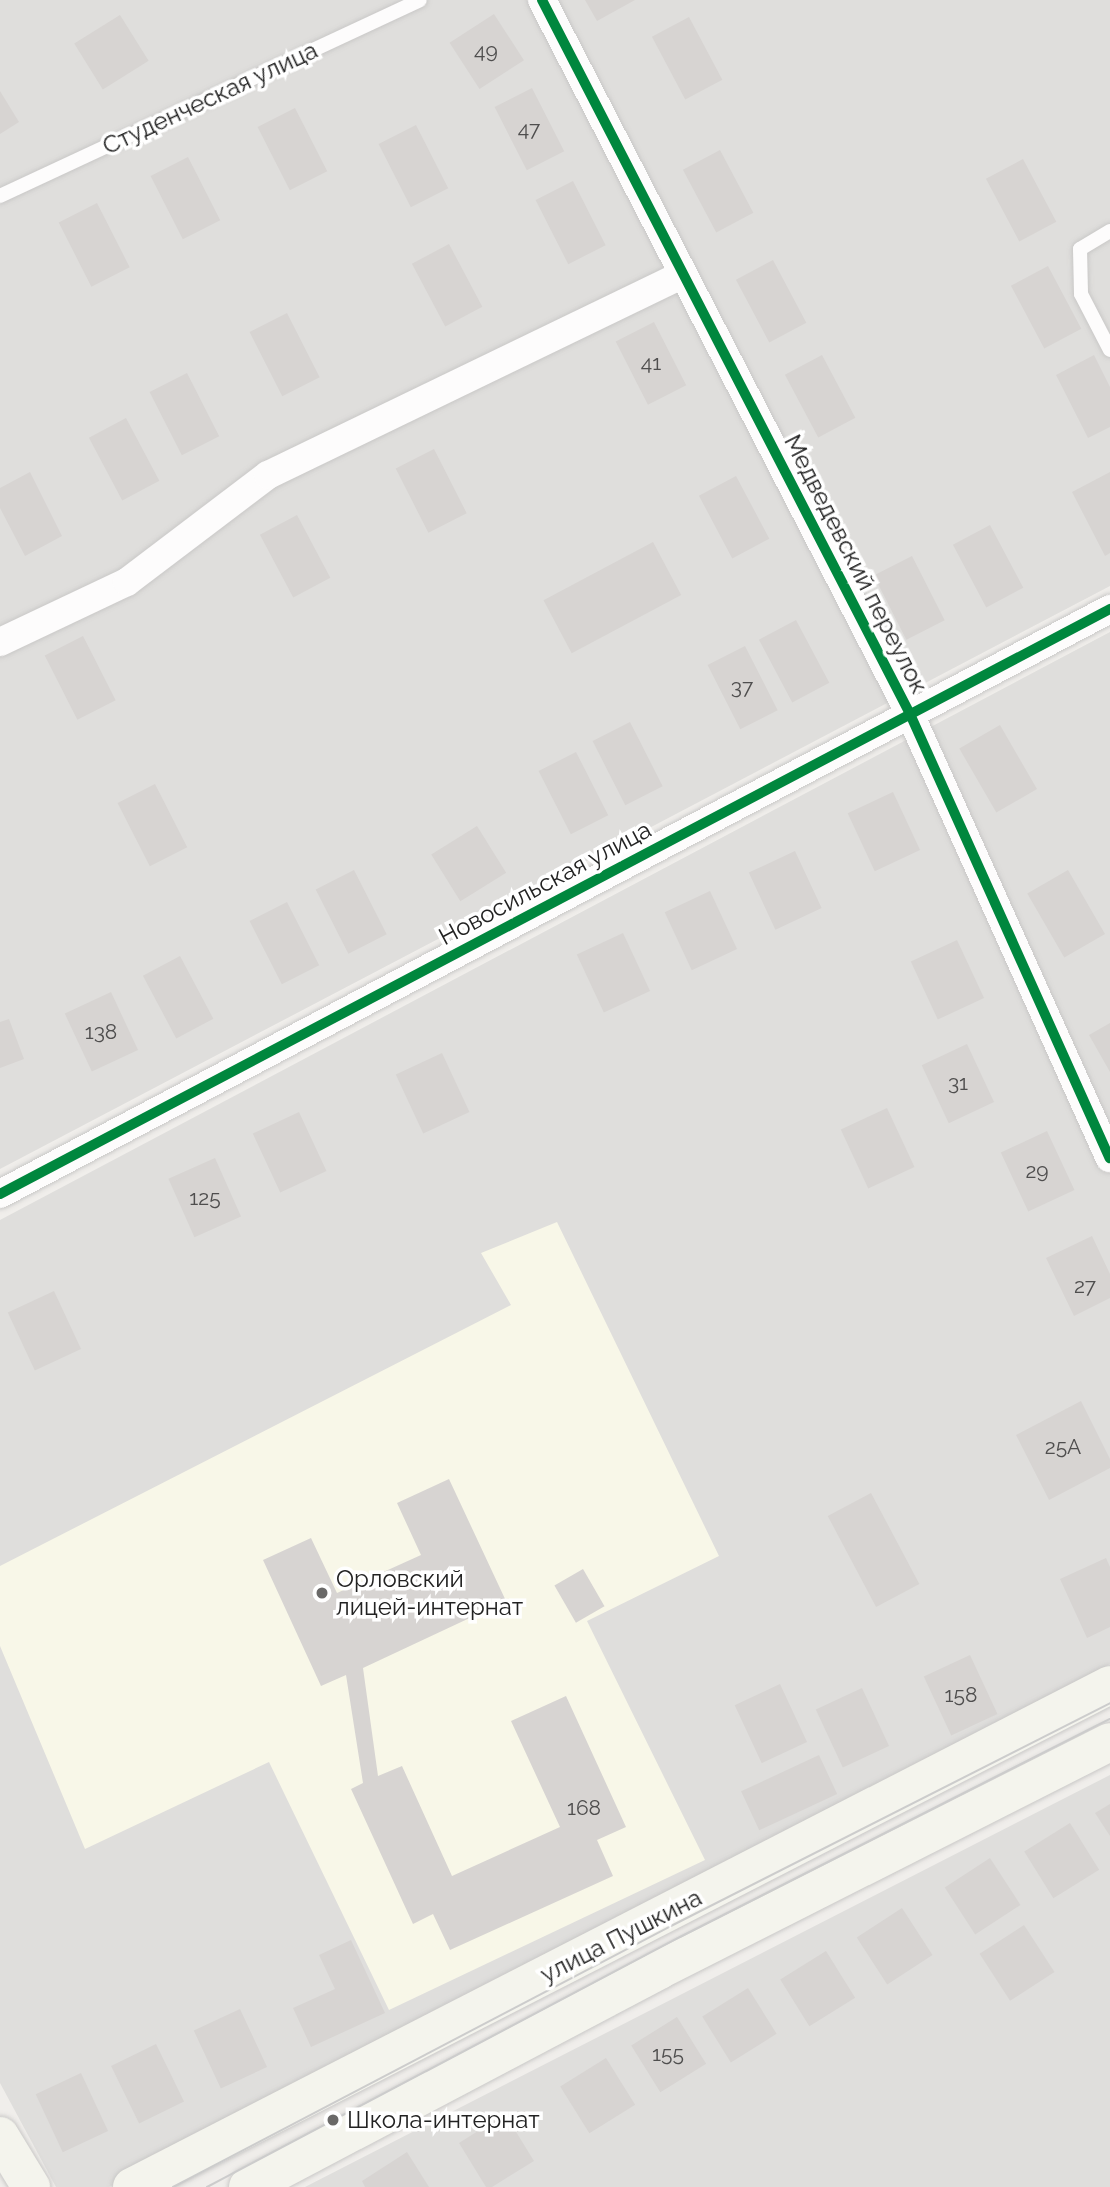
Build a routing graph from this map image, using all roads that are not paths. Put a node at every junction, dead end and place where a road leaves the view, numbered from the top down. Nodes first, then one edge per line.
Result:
1 (420, 0) edge
2 (542, 0) edge
3 (0, 197) edge
4 (1110, 231) edge
5 (683, 274) junction
6 (1110, 351) edge
7 (1110, 609) edge
8 (0, 642) edge
9 (910, 714) junction
10 (1110, 1158) edge
11 (0, 1194) edge
12 (1110, 1685) edge
13 (1110, 1742) edge
14 (0, 2136) edge
15 (31, 2187) edge
16 (132, 2187) edge
17 (248, 2187) edge

1 - 3 lane, Студенческая улица
2 - 5 street, Медведевский переулок
4 - 6 lane
5 - 8 street
5 - 9 street, Медведевский переулок
7 - 9 street, Новосильская улица
9 - 10 street, Медведевский переулок
9 - 11 street, Новосильская улица
12 - 16 main road, улица Пушкина
13 - 17 main road, улица Пушкина
14 - 15 main road

